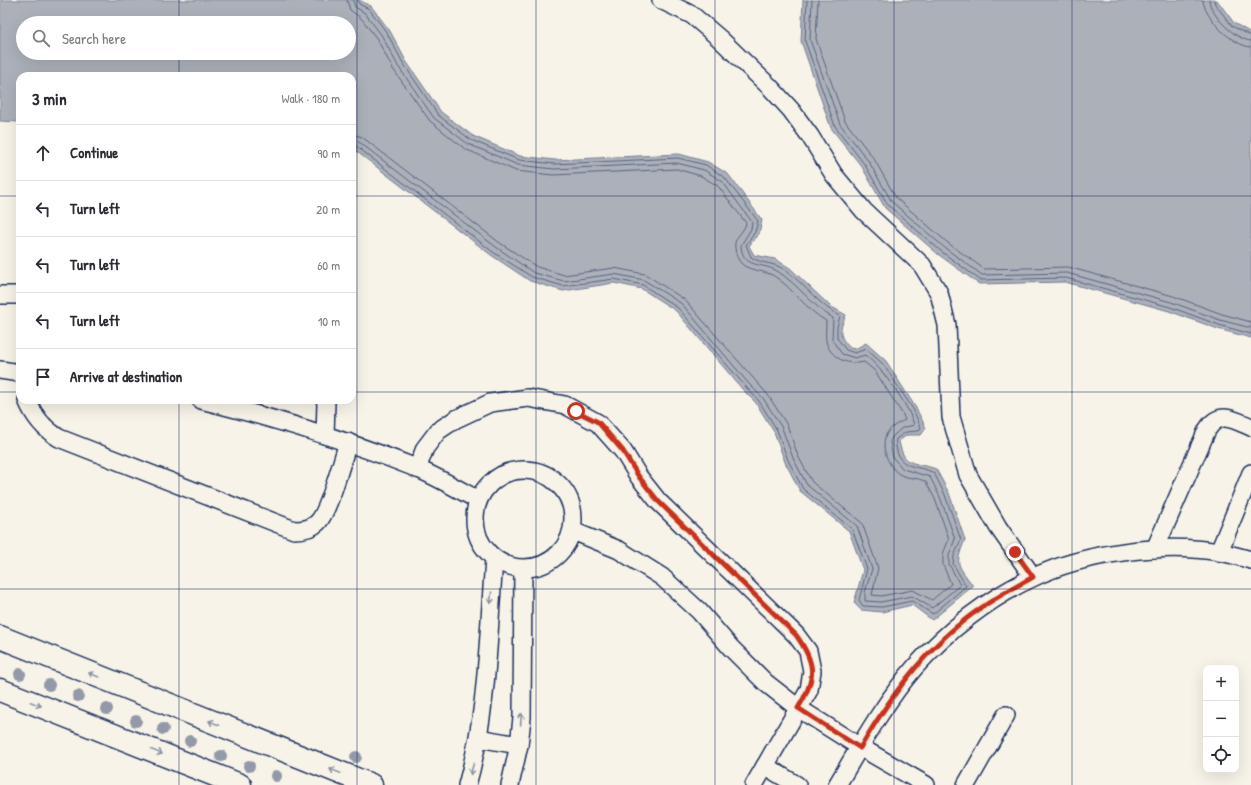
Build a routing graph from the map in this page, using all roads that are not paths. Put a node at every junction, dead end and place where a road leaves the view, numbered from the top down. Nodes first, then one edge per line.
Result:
1 (661, 0) edge
2 (0, 295) edge
3 (16, 295) edge
4 (0, 370) edge
5 (16, 374) edge
6 (29, 404) edge
7 (217, 404) edge
8 (326, 404) edge
9 (1251, 426) edge
10 (325, 435) junction
11 (348, 442) junction
12 (417, 468) junction
13 (1251, 473) edge
14 (478, 500) junction
15 (573, 531) junction
16 (1155, 549) junction
17 (1219, 552) junction
18 (494, 560) junction
19 (1251, 560) edge
20 (523, 569) junction
21 (1033, 577) junction
22 (0, 637) edge
23 (0, 690) edge
24 (798, 708) junction
25 (1006, 715) dead end
26 (478, 738) junction
27 (519, 745) junction
28 (860, 748) junction
29 (764, 766) junction
30 (240, 785) edge
31 (372, 785) edge
32 (467, 785) edge
33 (510, 785) edge
34 (754, 785) edge
35 (796, 785) edge
36 (837, 785) edge
37 (926, 785) edge
38 (966, 785) edge

1 - 21 lane
2 - 3 lane
4 - 5 lane
6 - 11 lane
7 - 10 lane
8 - 10 lane
9 - 16 lane
10 - 11 lane
11 - 12 lane
12 - 14 lane
12 - 24 lane
13 - 17 lane
14 - 15 lane
14 - 18 lane
15 - 20 lane
15 - 24 lane
16 - 17 lane
16 - 21 lane
17 - 19 lane
18 - 20 lane
18 -> 26 lane
27 -> 20 lane
21 - 28 lane
31 -> 22 street
23 -> 30 street
24 - 28 lane
24 - 29 lane
25 - 38 lane
26 - 27 lane
26 -> 32 lane
27 - 33 lane
28 - 36 lane
28 - 37 lane
29 - 34 lane
29 - 35 lane

